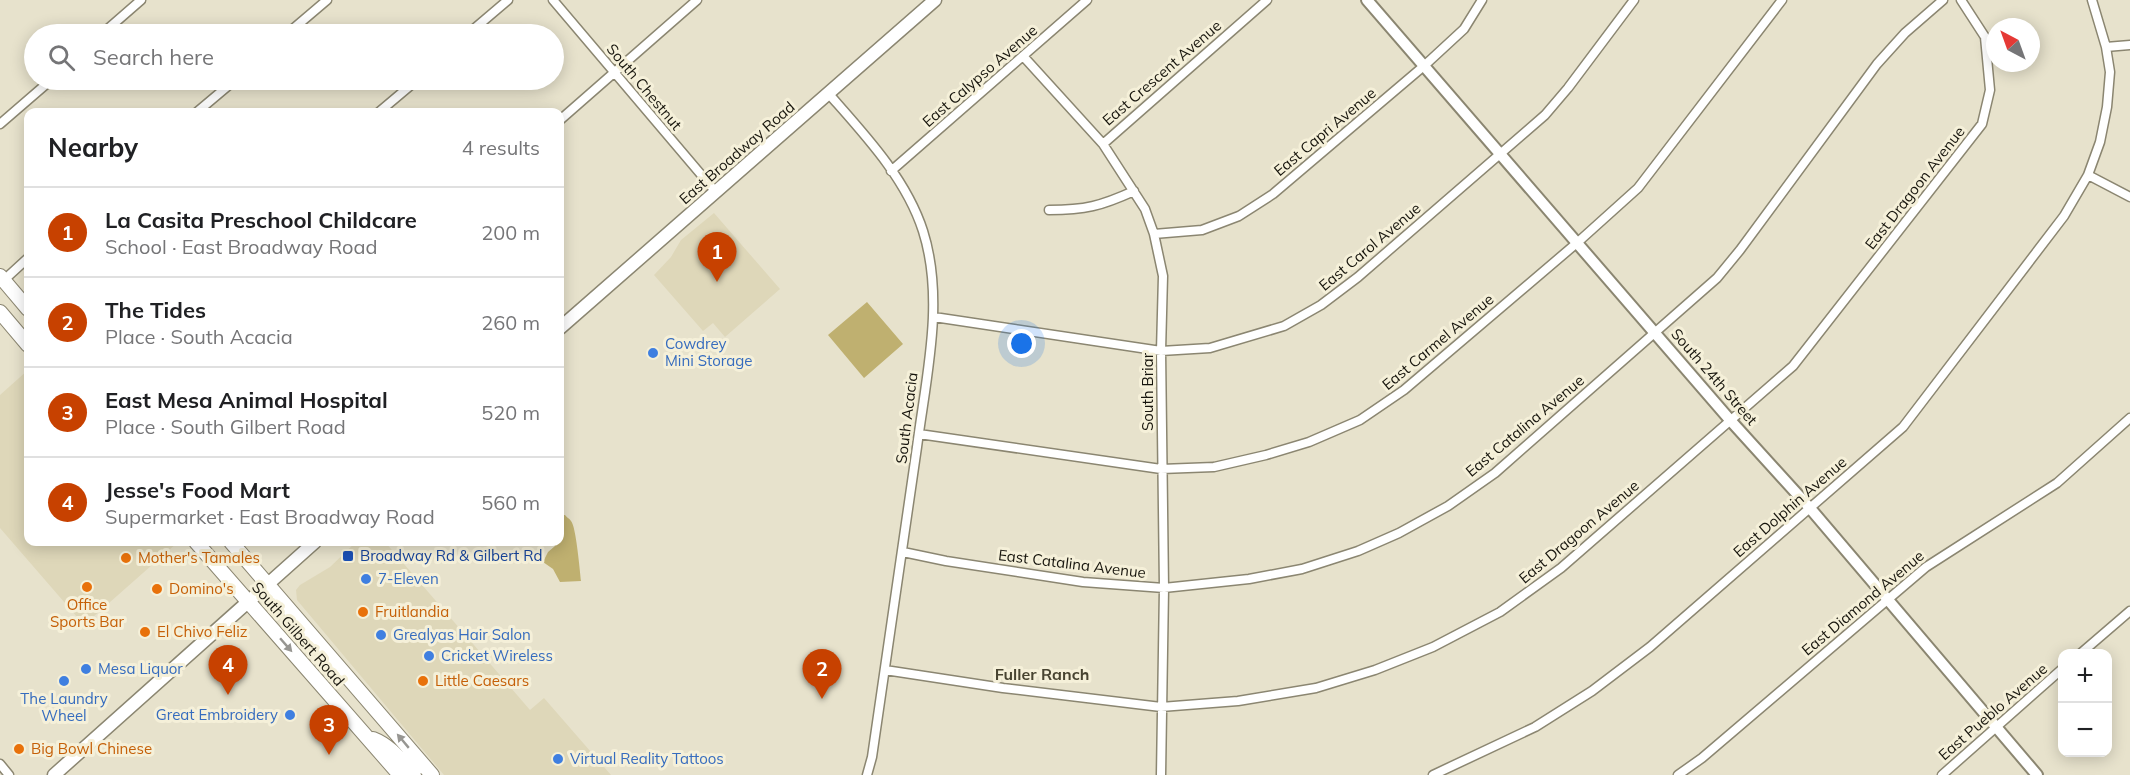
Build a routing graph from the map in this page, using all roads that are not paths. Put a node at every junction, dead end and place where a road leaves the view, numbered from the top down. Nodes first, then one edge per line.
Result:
1 (141, 0) edge
2 (327, 0) edge
3 (508, 0) edge
4 (553, 0) edge
5 (697, 0) edge
6 (935, 0) edge
7 (1087, 0) edge
8 (1267, 0) edge
9 (1367, 0) edge
10 (1482, 0) edge
11 (1634, 0) edge
12 (1782, 0) edge
13 (1943, 0) edge
14 (1960, 0) edge
15 (2092, 0) edge
16 (113, 24) edge
17 (299, 24) edge
18 (480, 24) edge
19 (2130, 45) edge
20 (2106, 47) junction
21 (1023, 56) junction
22 (1425, 65) junction
23 (614, 72) junction
24 (39, 90) edge
25 (223, 90) edge
26 (405, 90) edge
27 (828, 93) junction
28 (202, 108) edge
29 (384, 108) edge
30 (564, 116) edge
31 (0, 124) edge
32 (1103, 144) junction
33 (1500, 154) junction
34 (891, 171) junction
35 (2088, 175) junction
36 (715, 191) junction
37 (1134, 191) junction
38 (2130, 197) edge
39 (1049, 210) dead end
40 (1154, 234) junction
41 (1578, 242) junction
42 (24, 261) edge
43 (2, 278) edge
44 (24, 304) edge
45 (1, 315) edge
46 (934, 317) junction
47 (564, 324) edge
48 (1656, 332) junction
49 (24, 341) edge
50 (1161, 351) junction
51 (2130, 418) edge
52 (1730, 420) junction
53 (919, 434) junction
54 (1161, 469) junction
55 (1809, 507) junction
56 (199, 546) edge
57 (234, 546) edge
58 (310, 546) edge
59 (903, 552) junction
60 (267, 584) junction
61 (1164, 588) junction
62 (1887, 598) junction
63 (247, 602) junction
64 (2130, 611) edge
65 (2086, 649) edge
66 (885, 670) junction
67 (2058, 673) edge
68 (1161, 707) junction
69 (1996, 727) junction
70 (365, 736) junction
71 (0, 764) edge
72 (9, 775) edge
73 (54, 775) edge
74 (400, 775) edge
75 (414, 775) edge
76 (432, 775) edge
77 (867, 775) edge
78 (1161, 775) edge
79 (1433, 775) edge
80 (1678, 775) edge
81 (1942, 775) edge
82 (2037, 775) edge

1 - 16 street
2 - 17 street
3 - 18 street
4 - 23 street, South Chestnut
5 - 23 street
6 - 27 main road, East Broadway Road
7 - 21 street, East Calypso Avenue
8 - 32 street, East Crescent Avenue
9 - 22 street, South 24th Street
10 - 22 street, East Capri Avenue
11 - 33 street, East Carol Avenue
12 - 41 street, East Carmel Avenue
13 - 48 street, East Catalina Avenue
14 - 52 street, East Dragoon Avenue
15 - 20 street, East Dolphin Avenue
19 - 20 street
20 - 35 street, East Dolphin Avenue
21 - 32 street, South Briar
21 - 34 street, East Calypso Avenue
22 - 33 street, South 24th Street
22 - 40 street, East Capri Avenue
23 - 30 street
23 - 36 street, South Chestnut
24 - 31 street
25 - 28 street
26 - 29 street
27 - 34 street, South Acacia
27 - 36 main road, East Broadway Road
32 - 37 street, South Briar
33 - 41 street, South 24th Street
33 - 50 street, East Carol Avenue
34 - 46 street, South Acacia
35 - 38 street
35 - 55 street, East Dolphin Avenue
36 - 47 main road, East Broadway Road
37 - 39 street
37 - 40 street, South Briar
40 - 50 street, South Briar
41 - 48 street, South 24th Street
41 - 54 street, East Carmel Avenue
42 - 43 street
43 - 44 main road
45 - 49 main road
46 - 50 street, East Carol Avenue
46 - 53 street, South Acacia
48 - 52 street, South 24th Street
48 - 61 street, East Catalina Avenue
50 - 54 street, South Briar
51 - 62 street, East Diamond Avenue
52 - 55 street, South 24th Street
52 - 68 street, East Dragoon Avenue
53 - 54 street, East Carmel Avenue
53 - 59 street, South Acacia
54 - 61 street, South Briar
55 - 62 street, South 24th Street
55 - 79 street, East Dolphin Avenue
56 - 63 main road, South Gilbert Road
57 - 60 main road, South Gilbert Road
58 - 60 main road
59 - 61 street, East Catalina Avenue
59 - 66 street, South Acacia
60 - 63 main road
76 -> 60 main road, South Gilbert Road
61 - 68 street, South Briar
62 - 69 street, South 24th Street
62 - 80 street, East Diamond Avenue
63 -> 70 main road, South Gilbert Road
63 - 73 main road
64 - 65 street
66 - 68 street, East Dragoon Avenue
66 - 77 street, South Acacia
67 - 69 street, East Pueblo Avenue
68 - 78 street, South Briar
69 - 81 street, East Pueblo Avenue
69 - 82 street, South 24th Street
70 - 74 main road, South Gilbert Road
70 - 75 main road
71 - 72 street

